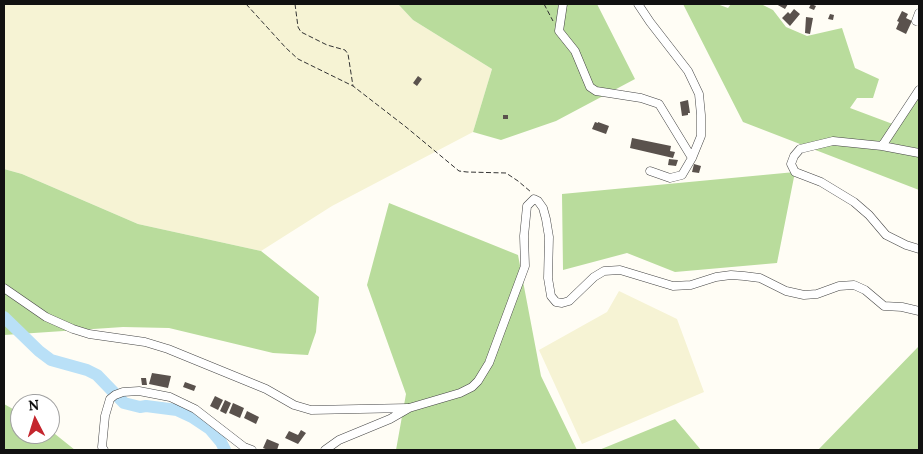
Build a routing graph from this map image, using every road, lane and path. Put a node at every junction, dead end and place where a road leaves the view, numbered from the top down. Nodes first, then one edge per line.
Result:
1 (246, 4) edge
2 (294, 4) edge
3 (544, 4) edge
4 (563, 4) edge
5 (638, 4) edge
6 (560, 31) junction
7 (353, 86) junction
8 (919, 90) edge
9 (882, 146) junction
10 (919, 153) edge
11 (692, 158) junction
12 (650, 172) dead end
13 (534, 199) junction
14 (919, 249) edge
15 (4, 288) edge
16 (919, 311) edge
17 (410, 408) junction
18 (104, 450) edge
19 (252, 450) edge
20 (325, 450) edge

1 - 7 path
2 - 7 path
3 - 6 path
4 - 6 street
5 - 11 street
6 - 11 street
7 - 13 path
8 - 9 street
9 - 10 street
9 - 14 street
11 - 12 street
13 - 16 street
13 - 17 street
15 - 17 street
17 - 20 street
18 - 19 street

